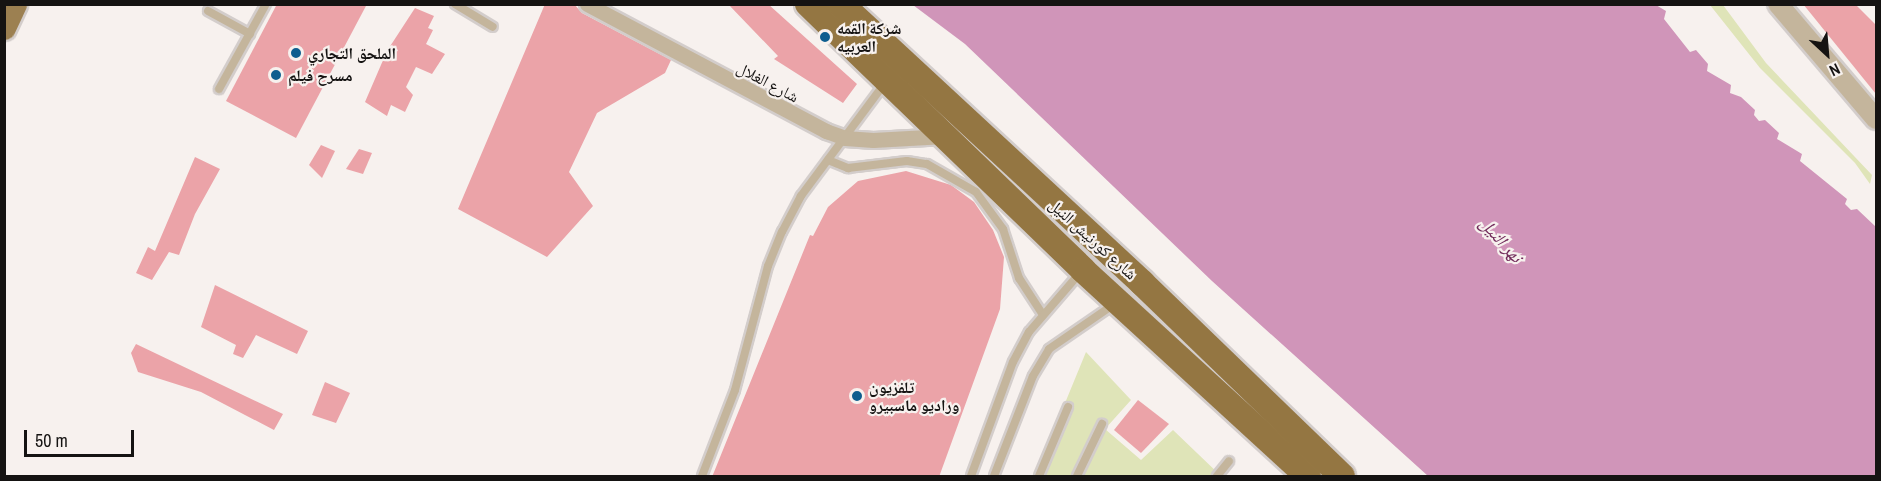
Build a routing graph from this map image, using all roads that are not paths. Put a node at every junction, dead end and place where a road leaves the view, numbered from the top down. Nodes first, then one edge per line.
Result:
1 (15, 4) edge
2 (266, 4) edge
3 (455, 4) edge
4 (587, 4) edge
5 (808, 4) edge
6 (841, 4) edge
7 (1778, 4) edge
8 (207, 10) dead end
9 (493, 27) dead end
10 (4, 28) edge
11 (250, 34) junction
12 (886, 82) junction
13 (219, 89) dead end
14 (1876, 119) edge
15 (945, 136) junction
16 (845, 138) junction
17 (828, 160) junction
18 (1083, 270) junction
19 (1118, 302) junction
20 (1043, 315) junction
21 (1068, 407) dead end
22 (1102, 424) dead end
23 (1229, 461) dead end
24 (702, 477) edge
25 (971, 477) edge
26 (994, 477) edge
27 (1039, 477) edge
28 (1077, 477) edge
29 (1217, 477) edge
30 (1308, 477) edge
31 (1342, 477) edge

1 - 10 main road
2 - 11 lane
3 - 9 lane
4 - 16 street, شارع الغلال
5 - 12 highway, شارع كورنيش النيل
6 - 31 highway, شارع كورنيش النيل
7 - 14 street
8 - 11 lane
11 - 13 lane
12 - 15 highway, شارع كورنيش النيل
12 - 16 lane
15 - 16 street, شارع الغلال
15 - 18 highway, شارع كورنيش النيل
16 - 17 lane
17 - 20 lane
17 - 24 lane
18 - 19 highway, شارع كورنيش النيل
18 - 20 lane
19 - 26 lane
19 - 30 highway, شارع كورنيش النيل
20 - 25 lane
21 - 27 lane
22 - 28 lane
23 - 29 lane

